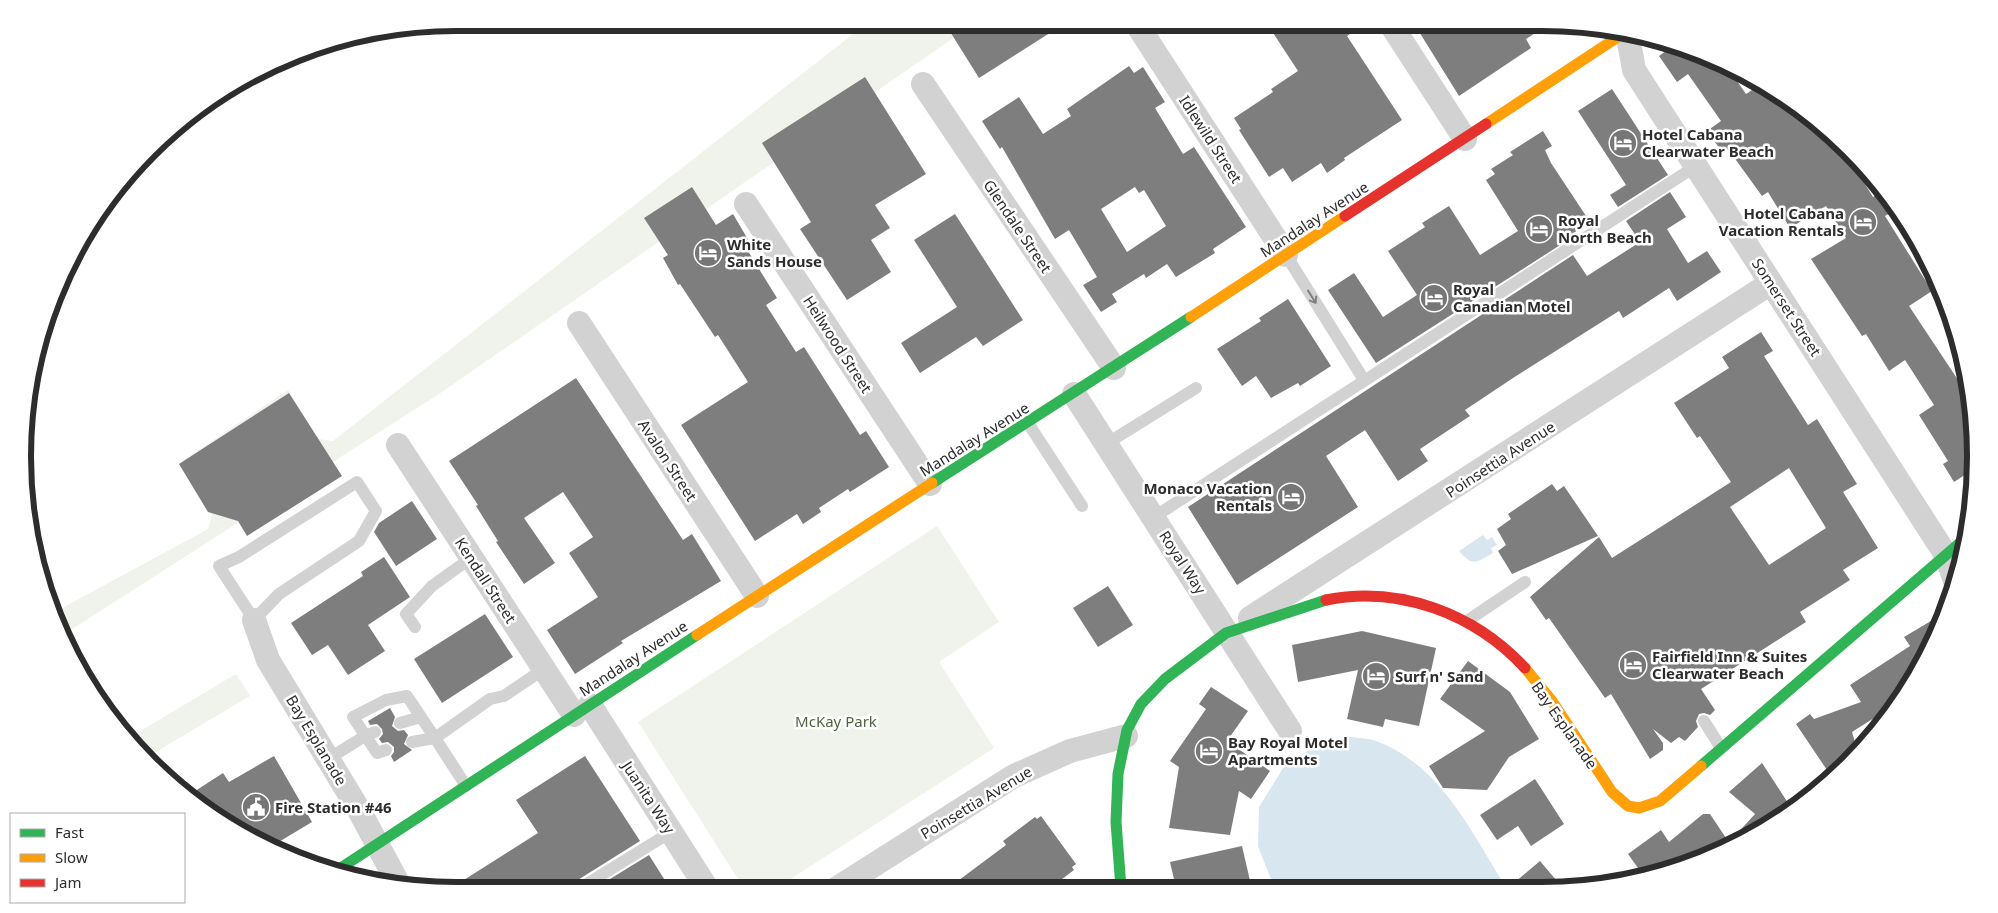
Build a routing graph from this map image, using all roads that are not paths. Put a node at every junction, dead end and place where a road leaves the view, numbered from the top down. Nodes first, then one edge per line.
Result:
1 (1142, 31) edge
2 (1396, 31) edge
3 (1617, 38) edge
4 (1629, 40) edge
5 (923, 84) dead end
6 (1465, 139) junction
7 (1696, 166) junction
8 (746, 204) dead end
9 (1286, 255) junction
10 (1771, 283) junction
11 (579, 323) dead end
12 (1114, 368) junction
13 (1364, 380) junction
14 (1196, 388) dead end
15 (1074, 394) junction
16 (1028, 423) junction
17 (1106, 444) junction
18 (398, 445) dead end
19 (930, 484) junction
20 (1082, 506) dead end
21 (1154, 517) junction
22 (1957, 545) edge
23 (1946, 555) junction
24 (471, 558) junction
25 (1951, 570) edge
26 (1525, 582) dead end
27 (757, 596) junction
28 (254, 620) junction
29 (1467, 622) junction
30 (415, 627) dead end
31 (1227, 632) junction
32 (544, 669) junction
33 (582, 710) junction
34 (421, 717) junction
35 (1704, 721) dead end
36 (400, 723) dead end
37 (1290, 731) dead end
38 (370, 734) junction
39 (1126, 736) junction
40 (435, 738) junction
41 (412, 742) dead end
42 (1721, 748) junction
43 (386, 750) dead end
44 (328, 758) junction
45 (466, 786) junction
46 (671, 832) junction
47 (376, 845) junction
48 (343, 866) edge
49 (394, 877) edge
50 (589, 882) edge
51 (703, 882) edge
52 (847, 882) edge
53 (1120, 882) edge

1 - 9 street, Idlewild Street
2 - 6 street
3 - 6 street, Mandalay Avenue
4 - 7 street, Somerset Street
5 - 12 street, Glendale Street
6 - 9 street, Mandalay Avenue
7 - 10 street, Somerset Street
7 - 13 lane
8 - 19 street, Heilwood Street
9 - 12 street, Mandalay Avenue
9 -> 13 lane
10 - 23 street, Somerset Street
10 - 31 street, Poinsettia Avenue
11 - 27 street, Avalon Street
12 - 15 street, Mandalay Avenue
13 - 21 lane
14 - 17 lane
15 - 16 street, Mandalay Avenue
15 - 17 street, Royal Way
16 - 19 street, Mandalay Avenue
16 - 20 lane
17 - 21 street, Royal Way
18 - 24 street, Kendall Street
19 - 27 street, Mandalay Avenue
21 - 31 street, Royal Way
22 - 23 street, Bay Esplanade
23 - 25 street, Somerset Street
23 - 42 street, Bay Esplanade
24 - 30 lane
24 - 32 street, Kendall Street
26 - 29 lane
27 - 33 street, Mandalay Avenue
28 - 28 lane
28 - 44 street, Bay Esplanade
29 - 31 street, Bay Esplanade
29 - 42 street, Bay Esplanade
31 - 37 street, Royal Way
31 - 39 street, Bay Esplanade
32 - 33 street, Kendall Street
32 - 40 lane
33 - 45 street, Mandalay Avenue
33 - 46 street, Juanita Way
34 - 36 lane
34 - 38 lane
34 - 40 lane
35 - 42 lane
38 - 43 lane
38 - 44 lane
39 - 52 street, Poinsettia Avenue
39 - 53 street, Bay Esplanade
40 - 41 lane
40 - 45 lane
44 - 47 street, Bay Esplanade
45 - 47 street, Mandalay Avenue
46 - 50 lane
46 - 51 street, Juanita Way
47 - 48 street, Mandalay Avenue
47 - 49 street, Bay Esplanade

